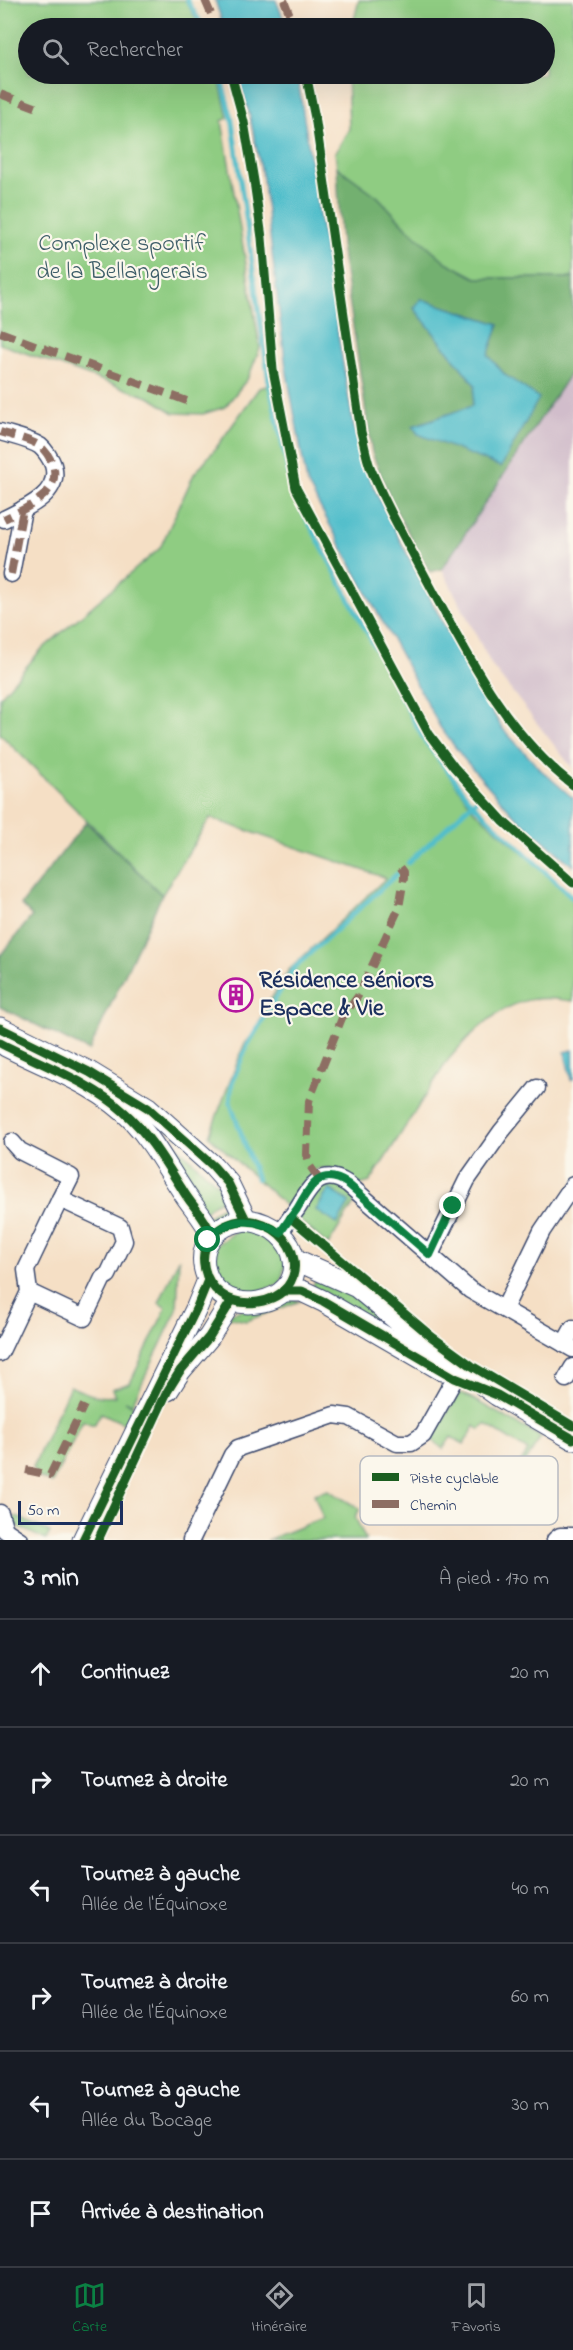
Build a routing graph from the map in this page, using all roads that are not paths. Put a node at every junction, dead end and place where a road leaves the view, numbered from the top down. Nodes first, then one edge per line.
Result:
1 (0, 432) edge
2 (23, 509) junction
3 (4, 519) dead end
4 (11, 574) dead end
5 (0, 1028) edge
6 (0, 1043) edge
7 (537, 1088) dead end
8 (12, 1142) dead end
9 (573, 1185) edge
10 (60, 1199) junction
11 (246, 1220) junction
12 (280, 1233) junction
13 (212, 1235) junction
14 (430, 1255) junction
15 (294, 1259) junction
16 (208, 1280) junction
17 (283, 1291) junction
18 (30, 1292) junction
19 (232, 1300) junction
20 (504, 1309) junction
21 (573, 1328) edge
22 (568, 1346) edge
23 (0, 1353) edge
24 (455, 1377) junction
25 (497, 1395) junction
26 (573, 1439) edge
27 (0, 1513) edge
28 (573, 1536) edge
29 (20, 1540) edge
30 (83, 1540) edge
31 (98, 1540) edge
32 (191, 1540) edge
33 (555, 1540) edge

1 - 2 street
2 - 3 street
2 - 4 street
5 - 11 street
6 - 13 street
7 - 14 street
8 - 10 street
9 - 20 street
10 - 18 street
10 - 18 street
11 - 12 street
11 - 13 street
12 - 14 street
12 - 15 street
13 - 16 street
14 - 20 street
15 - 17 street
15 - 25 street
16 - 19 street
16 - 30 street
17 - 19 street
17 - 24 street
18 - 23 street
19 - 31 street
20 - 22 street
21 - 22 street
24 - 25 street
24 - 32 street
25 - 26 street
27 - 29 street
28 - 33 street

